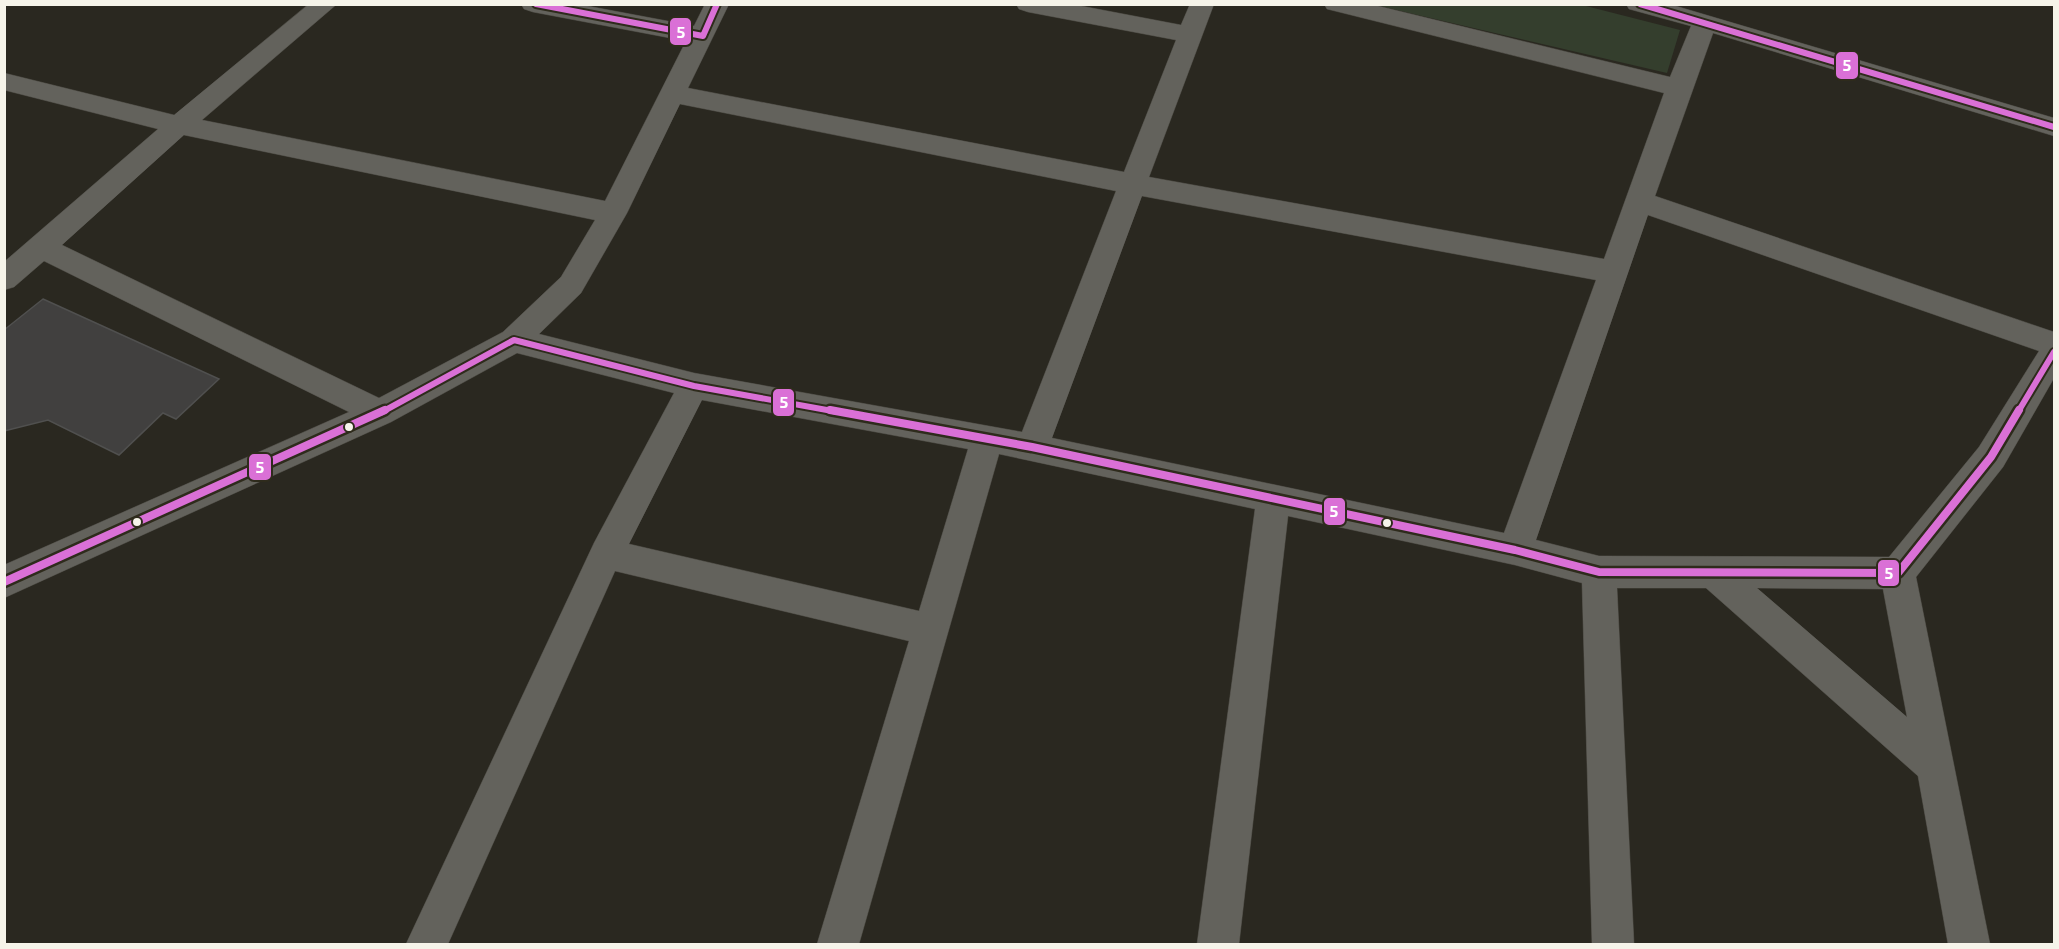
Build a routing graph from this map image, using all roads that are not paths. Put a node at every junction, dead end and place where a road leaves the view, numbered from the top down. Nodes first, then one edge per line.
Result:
1 (325, 4) edge
2 (533, 4) edge
3 (717, 4) edge
4 (1028, 4) edge
5 (1202, 4) edge
6 (1336, 4) edge
7 (1638, 4) edge
8 (1705, 22) junction
9 (1190, 35) junction
10 (703, 36) junction
11 (4, 81) edge
12 (1679, 88) junction
13 (674, 94) junction
14 (179, 125) junction
15 (2055, 128) edge
16 (1132, 184) junction
17 (1639, 201) junction
18 (613, 213) junction
19 (43, 248) junction
20 (1614, 272) junction
21 (4, 279) edge
22 (514, 340) junction
23 (2055, 344) edge
24 (2055, 352) edge
25 (694, 386) junction
26 (380, 413) junction
27 (987, 439) junction
28 (1032, 447) junction
29 (1273, 498) junction
30 (1515, 550) junction
31 (606, 554) junction
32 (1599, 572) junction
33 (1713, 572) junction
34 (1898, 573) junction
35 (7, 579) edge
36 (931, 630) junction
37 (1935, 766) junction
38 (428, 945) edge
39 (838, 945) edge
40 (1218, 945) edge
41 (1613, 945) edge
42 (1969, 945) edge

1 - 14 street
2 - 10 street
3 - 10 street
4 - 9 street
5 - 9 street
6 - 12 street
7 - 8 street
8 - 12 street
8 - 15 street
9 - 16 street
10 - 13 street
11 - 14 street
12 - 17 street
13 - 16 street
13 - 18 street
14 - 18 street
14 - 19 street
16 - 20 street
16 - 28 street
17 - 20 street
17 - 23 street
18 - 22 street
19 - 21 street
19 - 26 street
20 - 30 street
22 - 25 street
22 - 26 street
24 - 34 street
25 - 27 street
25 - 31 street
26 - 35 street
27 - 28 street
27 - 36 street
28 - 29 street
29 - 30 street
29 - 40 street
30 - 32 street
31 - 36 street
31 - 38 street
32 - 33 street
32 - 41 street
33 - 34 street
33 - 37 street
34 - 37 street
36 - 39 street
37 - 42 street

